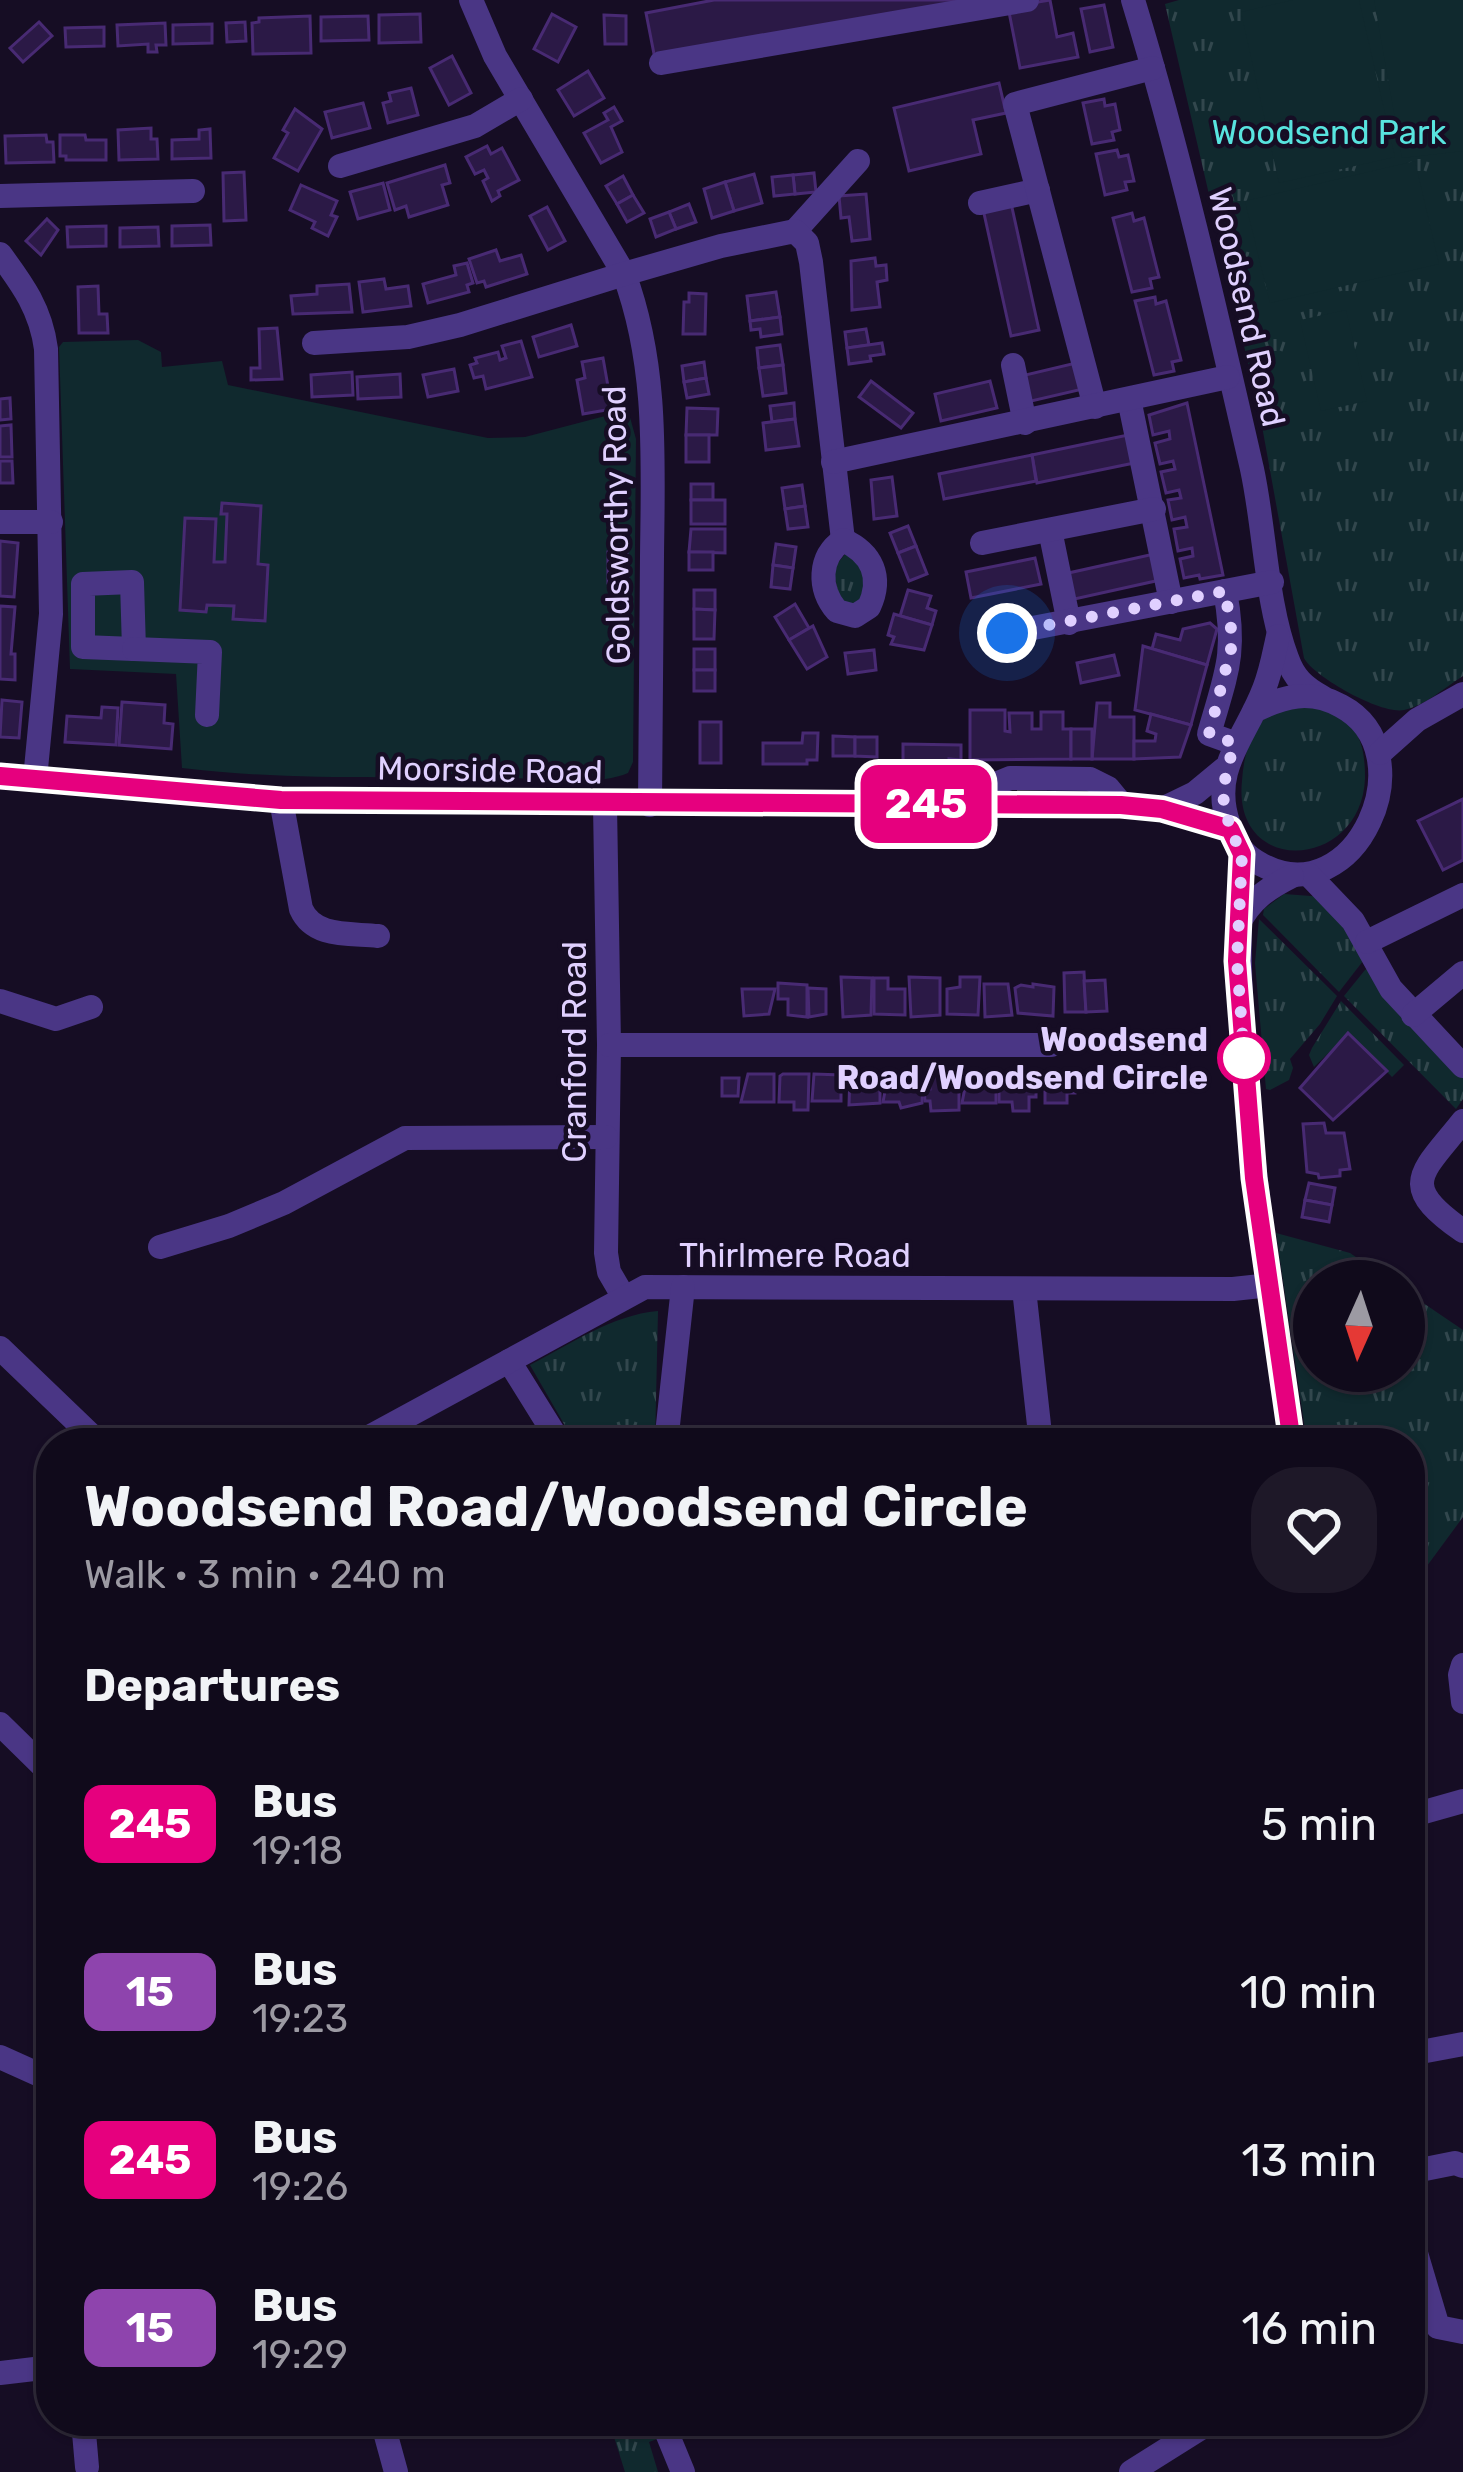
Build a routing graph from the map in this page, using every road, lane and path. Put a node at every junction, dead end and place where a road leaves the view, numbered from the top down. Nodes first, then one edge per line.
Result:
1 (471, 0) edge
2 (1027, 0) edge
3 (1132, 0) edge
4 (662, 63) dead end
5 (1154, 68) junction
6 (521, 99) junction
7 (858, 161) dead end
8 (340, 166) dead end
9 (1038, 190) junction
10 (193, 191) dead end
11 (0, 196) edge
12 (980, 203) dead end
13 (795, 231) junction
14 (0, 254) edge
15 (624, 274) junction
16 (314, 344) dead end
17 (1013, 365) dead end
18 (1228, 377) junction
19 (1129, 399) junction
20 (1095, 407) junction
21 (1025, 423) junction
22 (833, 461) junction
23 (1154, 509) junction
24 (51, 522) junction
25 (0, 523) edge
26 (1050, 530) junction
27 (842, 540) dead end
28 (982, 543) dead end
29 (1272, 582) junction
30 (1225, 591) junction
31 (1172, 602) junction
32 (83, 613) junction
33 (50, 614) junction
34 (1069, 623) junction
35 (1007, 633) dead end
36 (1279, 634) junction
37 (134, 649) junction
38 (1463, 694) edge
39 (1322, 697) junction
40 (1254, 710) junction
41 (207, 716) dead end
42 (1363, 720) junction
43 (1417, 720) junction
44 (1234, 743) junction
45 (1380, 753) junction
46 (1225, 769) junction
47 (0, 776) edge
48 (35, 779) junction
49 (281, 800) junction
50 (605, 805) junction
51 (650, 805) junction
52 (1162, 809) junction
53 (1230, 829) junction
54 (1354, 848) junction
55 (1242, 854) junction
56 (1301, 875) junction
57 (1463, 895) edge
58 (1238, 926) junction
59 (1360, 931) junction
60 (378, 936) dead end
61 (1463, 973) edge
62 (0, 1001) edge
63 (91, 1007) dead end
64 (1413, 1016) junction
65 (609, 1045) junction
66 (1051, 1046) dead end
67 (1463, 1066) edge
68 (1463, 1121) edge
69 (606, 1137) junction
70 (1463, 1231) edge
71 (160, 1247) dead end
72 (1270, 1285) junction
73 (683, 1287) junction
74 (1024, 1289) junction
75 (623, 1296) junction
76 (0, 1348) edge
77 (509, 1360) junction
78 (83, 1428) edge
79 (385, 1428) edge
80 (551, 1428) edge
81 (668, 1428) edge
82 (1039, 1428) edge
83 (1290, 1428) edge
84 (1463, 1665) edge
85 (1463, 1702) edge
86 (0, 1724) edge
87 (36, 1759) edge
88 (1463, 1801) edge
89 (1425, 1812) edge
90 (1463, 2044) edge
91 (1425, 2051) edge
92 (0, 2056) edge
93 (36, 2073) edge
94 (1463, 2166) edge
95 (1425, 2169) edge
96 (1425, 2284) edge
97 (1463, 2332) edge
98 (36, 2369) edge
99 (0, 2373) edge
100 (85, 2436) edge
101 (386, 2436) edge
102 (668, 2436) edge
103 (1188, 2436) edge
104 (88, 2468) dead end
105 (396, 2472) edge
106 (683, 2472) edge
107 (1131, 2472) edge

1 - 6 street, Goldsworthy Road
2 - 4 street
3 - 5 street, Woodsend Road
5 - 9 street
5 - 18 street, Woodsend Road
6 - 8 street
6 - 15 street, Goldsworthy Road
7 - 13 street
9 - 12 street
9 - 20 street
10 - 11 street
13 - 15 street
13 - 22 street
14 - 24 street
15 - 16 street
15 - 51 street, Goldsworthy Road
17 - 21 street
18 - 19 street
18 - 29 street, Woodsend Road
19 - 20 street
19 - 23 street
20 - 21 street
21 - 22 street
22 - 27 street
23 - 26 street
23 - 31 street
24 - 25 street
24 - 33 street
26 - 28 street
26 - 34 street
29 - 30 street
29 - 36 street, Woodsend Road
30 - 31 street
30 - 44 street
31 - 34 street
32 - 33 street
32 - 37 street
32 - 37 street
33 - 48 street
34 - 35 street
36 - 39 street, Woodsend Road
36 - 40 street, Woodsend Road
37 - 41 street
38 - 43 street
39 - 40 street
39 - 42 street
40 - 44 street
42 - 43 street
42 - 45 street
43 - 45 street
44 - 46 street
45 - 54 street
46 - 52 street
46 - 53 street
47 - 48 street, Moorside Road
48 - 49 street, Moorside Road
49 - 50 street, Moorside Road
49 - 60 street
50 - 51 street, Moorside Road
50 - 65 street, Cranford Road
51 - 52 street, Moorside Road
52 - 53 street, Moorside Road
53 - 55 street
54 - 56 street
54 - 59 street
55 - 56 street
55 - 58 street
56 - 58 street
56 - 59 street
57 - 59 street
58 - 72 street
59 - 64 street
61 - 64 street
62 - 63 street
64 - 67 street
65 - 66 street
65 - 69 street, Cranford Road
68 - 70 street
69 - 71 street
69 - 75 street, Cranford Road
72 - 74 street, Thirlmere Road
72 - 83 street
73 - 74 street, Thirlmere Road
73 - 75 street, Thirlmere Road
73 - 81 street
74 - 82 street
75 - 77 street, Thirlmere Road
76 - 78 street
77 - 79 street, Thirlmere Road
77 - 80 street
84 - 85 street
86 - 87 street
88 - 89 street
90 - 91 street
92 - 93 street
94 - 95 street
96 - 97 street
98 - 99 street
100 - 104 street
101 - 105 street
102 - 106 street
103 - 107 street

